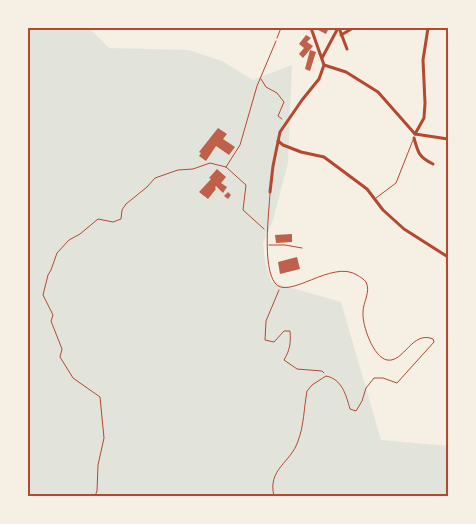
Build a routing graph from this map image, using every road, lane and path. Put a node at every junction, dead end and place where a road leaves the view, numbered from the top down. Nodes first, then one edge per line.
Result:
1 (282, 28) edge
2 (311, 28) edge
3 (338, 28) edge
4 (353, 28) edge
5 (428, 28) edge
6 (341, 35) junction
7 (277, 38) joint
8 (347, 50) dead end
9 (321, 58) junction
10 (324, 65) junction
11 (260, 79) junction
12 (286, 123) junction
13 (414, 136) junction
14 (448, 139) edge
15 (278, 141) junction
16 (433, 164) dead end
17 (226, 167) junction
18 (270, 192) joint
19 (374, 199) junction
20 (267, 231) junction
21 (268, 245) junction
22 (302, 248) dead end
23 (448, 257) edge
24 (280, 288) junction
25 (326, 376) junction
26 (95, 496) edge
27 (274, 496) edge

1 - 7 lane
2 - 9 street
3 - 6 street
3 - 9 street
4 - 6 street
5 - 13 street
6 - 8 street
7 - 11 path
9 - 10 street
10 - 12 street
10 - 13 street
11 - 12 path
11 - 17 path
12 - 15 street
13 - 14 street
13 - 16 street
13 - 19 lane
15 - 18 street
15 - 19 street
17 - 20 path
17 - 26 path
18 - 20 lane
19 - 23 street
20 - 21 lane
21 - 22 lane
21 - 24 lane
24 - 25 path
24 - 25 lane
25 - 27 lane

